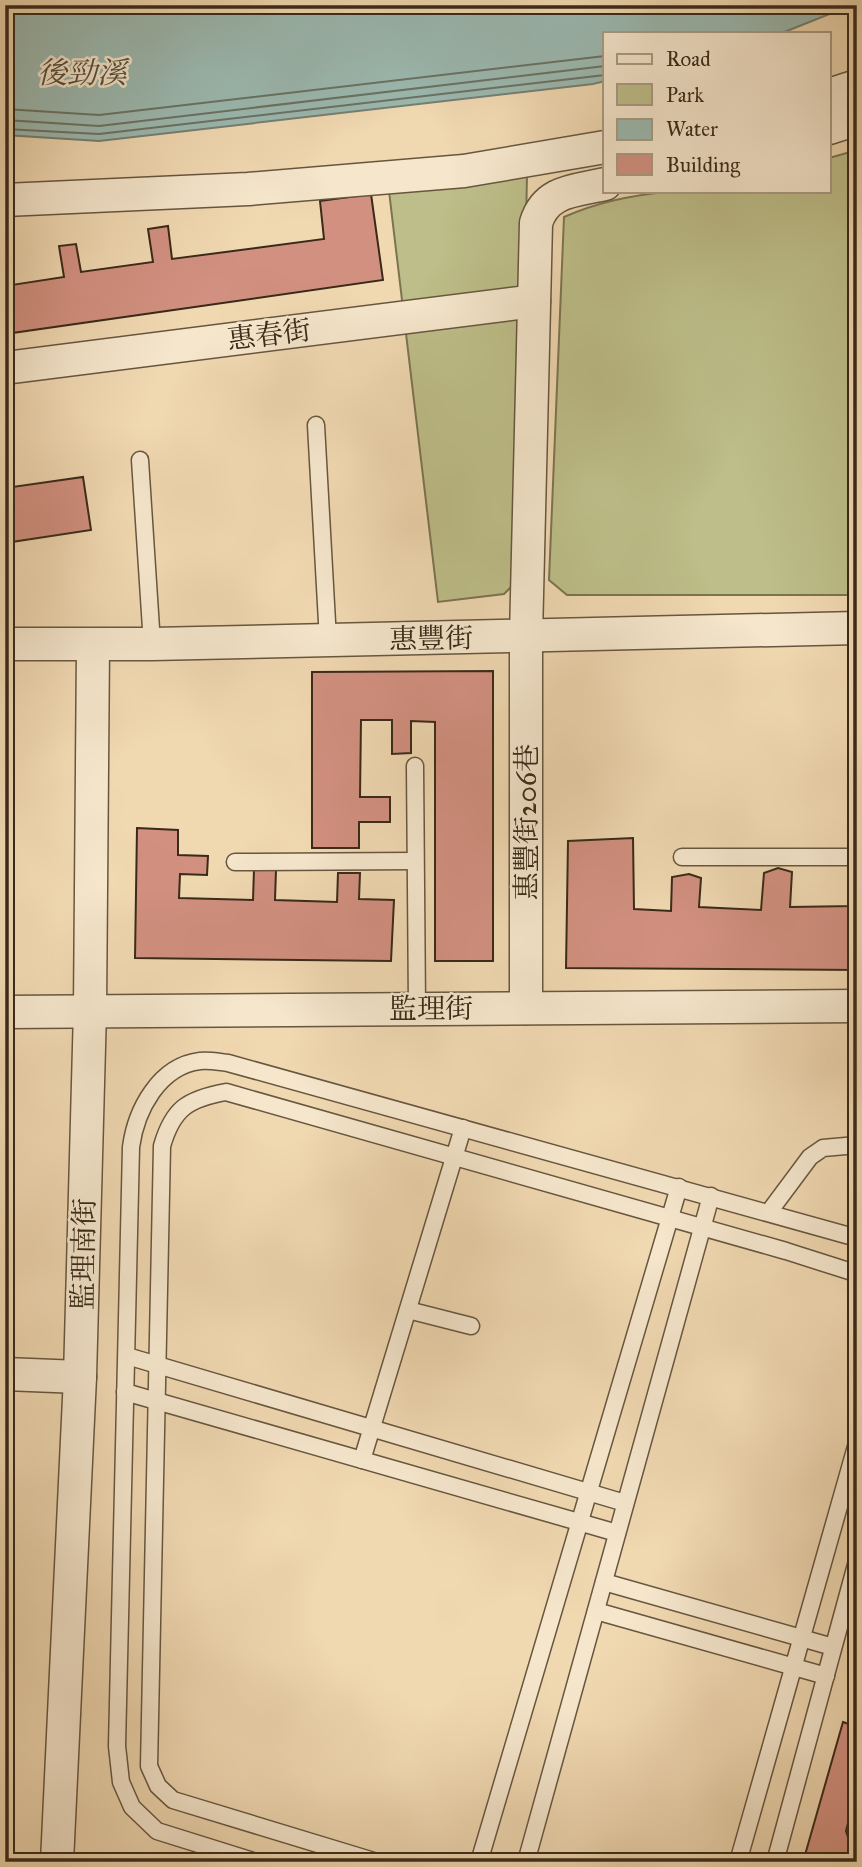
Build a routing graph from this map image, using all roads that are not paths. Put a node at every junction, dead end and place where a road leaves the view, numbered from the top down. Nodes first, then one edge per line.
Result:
1 (857, 86) edge
2 (830, 94) edge
3 (857, 119) edge
4 (830, 128) edge
5 (603, 147) edge
6 (603, 184) edge
7 (5, 200) edge
8 (534, 301) junction
9 (5, 368) edge
10 (316, 425) dead end
11 (140, 460) dead end
12 (857, 628) edge
13 (526, 636) junction
14 (328, 640) junction
15 (5, 644) edge
16 (152, 645) junction
17 (93, 646) junction
18 (415, 766) dead end
19 (682, 857) dead end
20 (857, 857) edge
21 (415, 861) junction
22 (235, 862) dead end
23 (857, 1006) edge
24 (526, 1007) junction
25 (417, 1008) junction
26 (90, 1010) junction
27 (5, 1012) edge
28 (463, 1128) junction
29 (857, 1145) edge
30 (454, 1156) junction
31 (679, 1187) junction
32 (711, 1196) junction
33 (769, 1212) junction
34 (670, 1218) junction
35 (702, 1227) junction
36 (857, 1238) edge
37 (857, 1278) edge
38 (408, 1310) junction
39 (471, 1326) dead end
40 (127, 1356) junction
41 (157, 1365) junction
42 (5, 1374) edge
43 (80, 1377) junction
44 (125, 1392) junction
45 (156, 1401) junction
46 (372, 1428) junction
47 (857, 1443) edge
48 (362, 1460) junction
49 (588, 1492) junction
50 (625, 1503) junction
51 (579, 1522) junction
52 (617, 1533) junction
53 (857, 1561) edge
54 (604, 1582) junction
55 (596, 1611) junction
56 (802, 1638) junction
57 (833, 1647) junction
58 (793, 1667) junction
59 (826, 1676) junction
60 (57, 1862) edge
61 (256, 1862) edge
62 (377, 1862) edge
63 (479, 1862) edge
64 (526, 1862) edge
65 (738, 1862) edge
66 (775, 1862) edge

1 - 2 street
3 - 4 street
5 - 7 street
6 - 8 street, 惠豐街206巷
8 - 9 street, 惠春街
8 - 13 street, 惠豐街206巷
10 - 14 lane
11 - 16 lane
12 - 13 street, 惠豐街
13 - 14 street, 惠豐街
13 - 24 street, 惠豐街206巷
14 - 16 street, 惠豐街
15 - 17 street, 惠豐街
16 - 17 street, 惠豐街
17 - 26 street, 監理南街
18 - 21 lane
19 - 20 lane
21 - 22 lane
21 - 25 lane
23 - 24 street, 監理街
24 - 25 street, 監理街
25 - 26 street, 監理街
26 - 27 street, 監理街
26 - 43 street, 監理南街
28 - 30 lane
28 - 31 lane
28 - 40 lane
29 - 33 lane
30 - 34 lane
30 - 38 lane
30 - 41 lane
31 - 32 lane
31 - 34 lane
32 - 33 lane
32 - 35 lane
33 - 36 lane
34 - 35 lane
34 - 49 lane
35 - 37 lane
35 - 50 lane
38 - 39 lane
38 - 46 lane
40 - 41 lane
40 - 44 lane
41 - 45 lane
41 - 46 lane
42 - 43 street
43 - 60 street, 監理南街
44 - 45 lane
44 - 61 lane
45 - 48 lane
45 - 62 lane
46 - 48 lane
46 - 49 lane
47 - 56 lane
48 - 51 lane
49 - 50 lane
49 - 51 lane
50 - 52 lane
51 - 52 lane
51 - 63 lane
52 - 54 lane
53 - 57 lane
54 - 55 lane
54 - 56 lane
55 - 58 lane
55 - 64 lane
56 - 57 lane
56 - 58 lane
57 - 59 lane
58 - 59 lane
58 - 65 lane
59 - 66 lane

